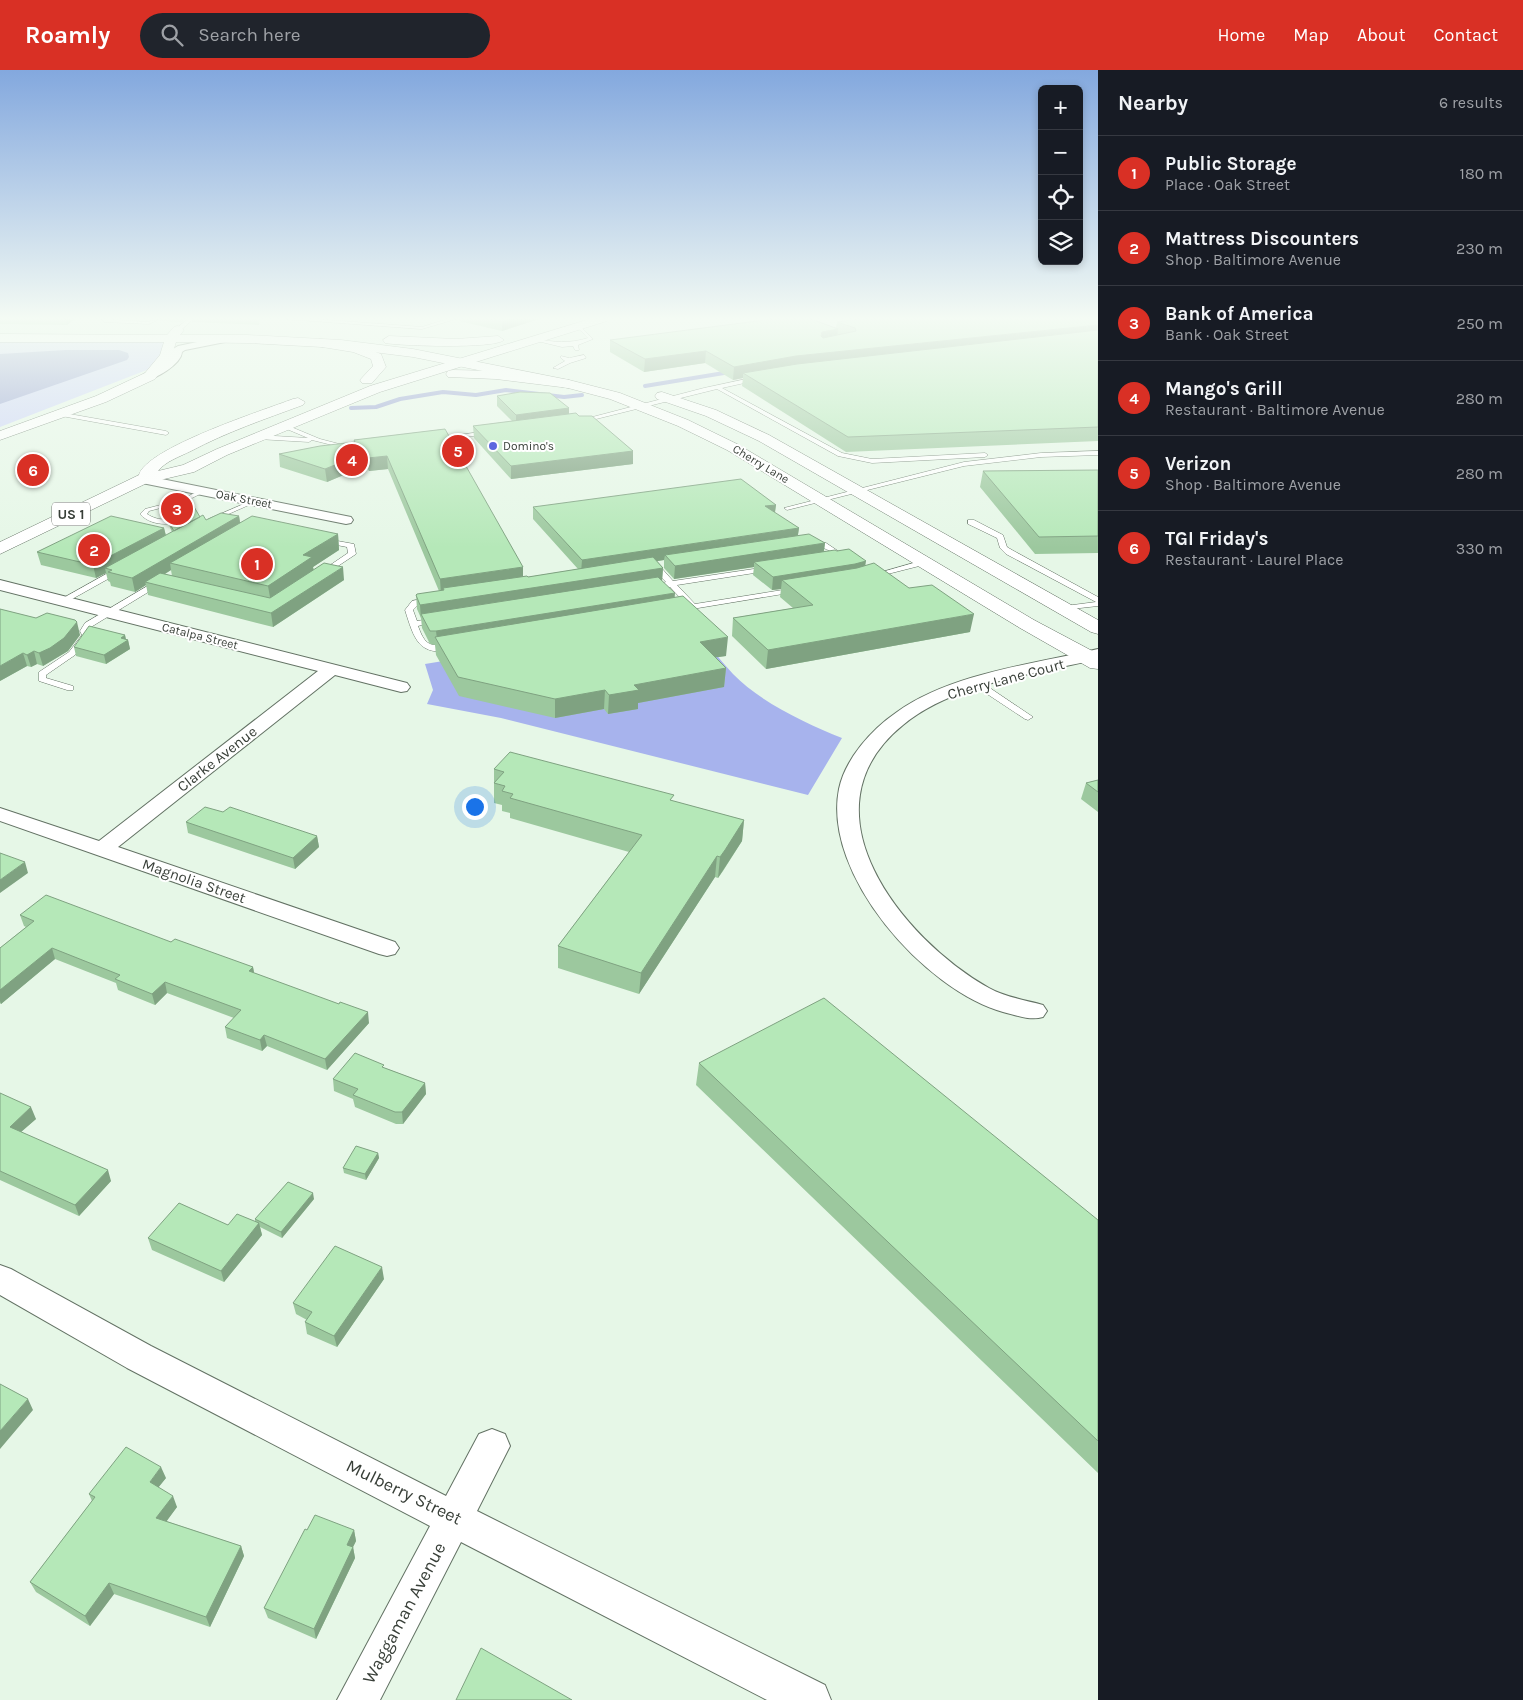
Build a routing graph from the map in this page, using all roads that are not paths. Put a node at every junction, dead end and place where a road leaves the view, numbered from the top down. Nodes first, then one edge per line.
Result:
1 (109, 395) edge
2 (350, 395) edge
3 (611, 395) edge
4 (685, 395) edge
5 (732, 395) edge
6 (316, 396) dead end
7 (642, 398) junction
8 (670, 399) junction
9 (58, 414) junction
10 (570, 423) edge
11 (284, 426) junction
12 (499, 432) edge
13 (166, 433) dead end
14 (0, 436) edge
15 (258, 437) junction
16 (318, 440) junction
17 (428, 440) edge
18 (358, 447) edge
19 (1098, 453) edge
20 (1009, 457) junction
21 (142, 479) junction
22 (203, 491) junction
23 (858, 491) junction
24 (255, 501) junction
25 (821, 501) junction
26 (185, 505) junction
27 (787, 508) dead end
28 (346, 520) dead end
29 (971, 522) dead end
30 (201, 526) edge
31 (313, 538) edge
32 (801, 543) edge
33 (0, 549) edge
34 (833, 558) edge
35 (924, 562) junction
36 (132, 563) edge
37 (664, 564) edge
38 (654, 565) junction
39 (644, 567) edge
40 (776, 567) edge
41 (862, 578) edge
42 (170, 580) edge
43 (312, 581) edge
44 (671, 584) junction
45 (0, 585) edge
46 (641, 588) edge
47 (807, 588) edge
48 (435, 598) edge
49 (1098, 600) edge
50 (62, 601) junction
51 (1098, 604) edge
52 (693, 607) junction
53 (1065, 608) junction
54 (674, 610) edge
55 (108, 612) junction
56 (444, 619) edge
57 (414, 624) junction
58 (1098, 628) edge
59 (458, 647) edge
60 (1095, 658) edge
61 (332, 669) junction
62 (978, 684) junction
63 (401, 687) dead end
64 (70, 688) dead end
65 (1028, 717) dead end
66 (0, 814) edge
67 (102, 849) junction
68 (387, 948) dead end
69 (1034, 1011) dead end
70 (0, 1279) edge
71 (492, 1446) dead end
72 (455, 1518) junction
73 (358, 1700) edge
74 (810, 1700) edge

1 - 9 main road
2 - 11 main road, US 1
3 - 7 main road, Cherry Lane
4 - 8 lane
5 - 20 lane
6 - 21 main road, US 1
7 - 8 main road, Cherry Lane
7 - 10 lane
7 - 25 main road, Cherry Lane
8 - 23 main road, Cherry Lane
9 - 13 lane
9 - 14 main road
11 - 15 main road, US 1
11 - 16 lane
12 - 17 lane
15 - 16 lane
15 - 21 main road, US 1
16 - 18 lane
19 - 20 lane
20 - 23 lane
21 - 22 street, Oak Street
21 - 33 main road, US 1
22 - 24 street, Oak Street
22 - 26 lane
23 - 25 lane
23 - 53 main road, Cherry Lane
24 - 28 street, Oak Street
24 - 30 lane
25 - 27 lane
25 - 35 main road, Cherry Lane
26 - 26 lane
29 - 49 lane
31 - 43 lane
32 - 34 lane
35 - 41 lane
35 - 60 main road, Cherry Lane
36 - 50 lane
37 - 38 lane
38 - 39 lane
38 - 44 lane
40 - 44 lane
42 - 55 lane
44 - 46 lane
44 - 52 lane
45 - 50 street, Catalpa Street
47 - 52 lane
48 - 57 lane
50 - 55 street, Catalpa Street
51 - 53 lane
52 - 54 lane
53 - 58 main road, Cherry Lane
55 - 61 street, Catalpa Street
55 - 64 lane
56 - 57 lane
57 - 59 lane
60 - 62 street, Cherry Lane Court
61 - 63 street, Catalpa Street
61 - 67 street, Clarke Avenue
62 - 65 lane
62 - 69 street, Cherry Lane Court
66 - 67 street, Magnolia Street
67 - 68 street, Magnolia Street
70 - 72 street, Mulberry Street
71 - 72 street, Waggaman Avenue
72 - 73 street, Waggaman Avenue
72 - 74 street, Mulberry Street

